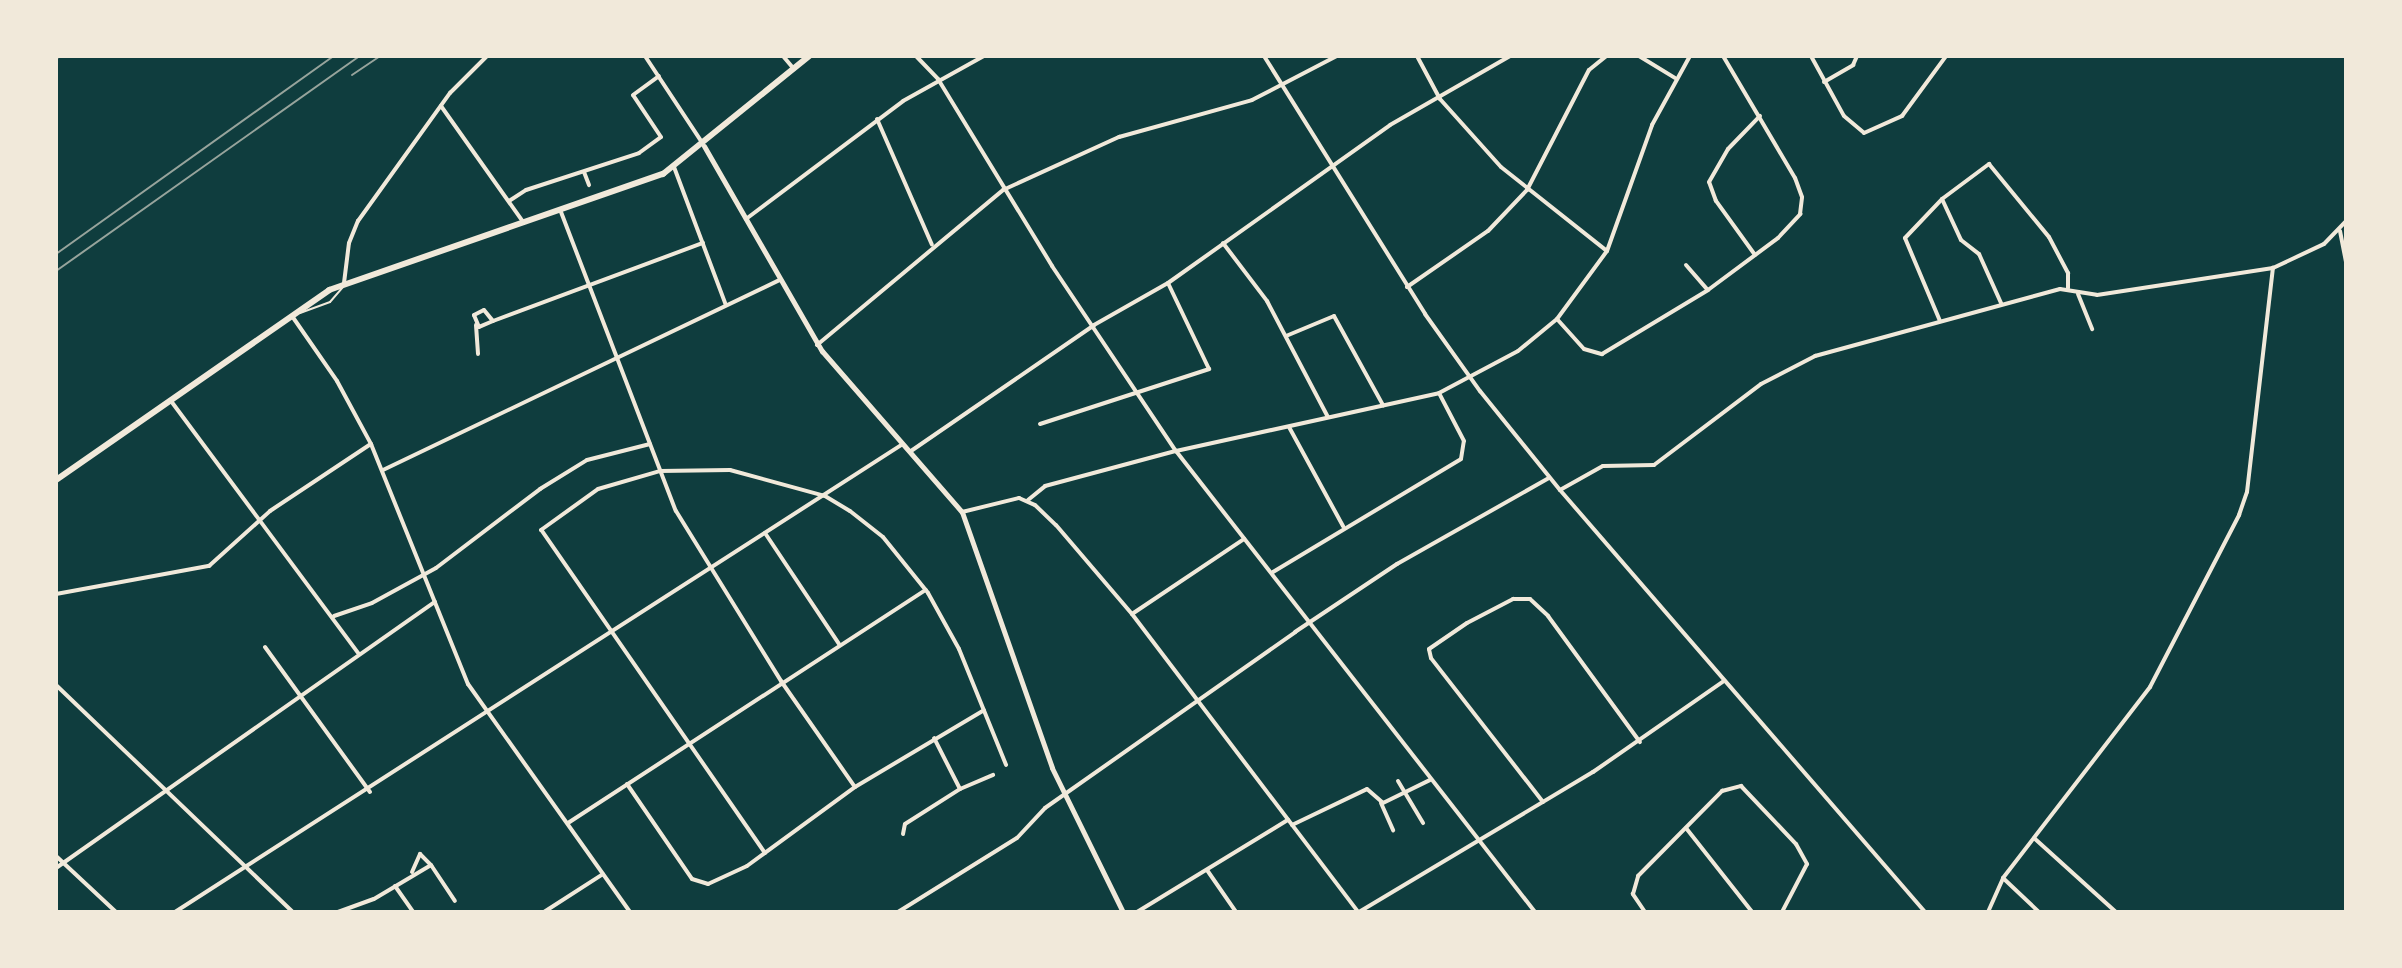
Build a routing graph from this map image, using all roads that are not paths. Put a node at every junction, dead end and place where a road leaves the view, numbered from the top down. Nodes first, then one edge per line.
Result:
1 (487, 56) edge
2 (645, 56) edge
3 (783, 56) edge
4 (809, 56) edge
5 (916, 56) edge
6 (984, 56) edge
7 (1264, 56) edge
8 (1337, 56) edge
9 (1417, 56) edge
10 (1510, 56) edge
11 (1606, 56) edge
12 (1639, 56) edge
13 (1690, 56) edge
14 (1723, 56) edge
15 (1811, 56) edge
16 (1857, 56) edge
17 (1946, 56) edge
18 (794, 69) junction
19 (659, 76) junction
20 (1675, 78) junction
21 (938, 79) junction
22 (1824, 82) junction
23 (1283, 87) junction
24 (1440, 99) junction
25 (441, 106) junction
26 (1760, 116) junction
27 (877, 119) junction
28 (704, 146) junction
29 (1332, 165) junction
30 (674, 167) junction
31 (584, 172) junction
32 (589, 185) dead end
33 (1003, 190) junction
34 (1527, 190) junction
35 (1942, 199) junction
36 (509, 201) junction
37 (557, 201) dead end
38 (561, 212) junction
39 (746, 219) junction
40 (2346, 221) edge
41 (524, 223) junction
42 (2340, 231) junction
43 (703, 243) junction
44 (1223, 243) junction
45 (932, 245) junction
46 (1607, 251) junction
47 (1755, 255) junction
48 (2346, 262) edge
49 (1686, 265) dead end
50 (2273, 268) junction
51 (780, 280) junction
52 (344, 283) junction
53 (590, 283) junction
54 (1168, 283) junction
55 (1407, 287) junction
56 (2068, 289) junction
57 (1708, 290) junction
58 (2078, 294) junction
59 (2001, 304) junction
60 (726, 305) junction
61 (291, 314) junction
62 (1557, 319) junction
63 (493, 321) junction
64 (1940, 321) junction
65 (476, 325) junction
66 (1094, 325) junction
67 (2092, 329) dead end
68 (1286, 336) junction
69 (817, 345) junction
70 (478, 354) dead end
71 (619, 360) junction
72 (1471, 378) junction
73 (1439, 393) junction
74 (1140, 395) junction
75 (170, 399) junction
76 (1383, 405) junction
77 (1328, 417) junction
78 (1040, 424) dead end
79 (1289, 427) junction
80 (371, 444) junction
81 (650, 444) junction
82 (903, 444) junction
83 (911, 451) junction
84 (1176, 451) junction
85 (383, 470) junction
86 (660, 471) junction
87 (1549, 478) junction
88 (56, 480) edge
89 (1560, 490) junction
90 (825, 496) junction
91 (1028, 500) junction
92 (962, 512) junction
93 (261, 521) junction
94 (1343, 526) junction
95 (765, 533) junction
96 (1244, 539) junction
97 (708, 569) junction
98 (1272, 573) junction
99 (426, 574) junction
100 (926, 590) junction
101 (56, 594) edge
102 (435, 602) junction
103 (1132, 614) junction
104 (334, 616) junction
105 (1309, 622) junction
106 (609, 631) junction
107 (839, 644) junction
108 (265, 647) dead end
109 (358, 653) junction
110 (781, 681) junction
111 (1724, 681) junction
112 (56, 685) edge
113 (302, 693) junction
114 (1196, 703) junction
115 (984, 710) junction
116 (487, 712) junction
117 (934, 738) junction
118 (1640, 742) junction
119 (688, 743) junction
120 (1006, 765) dead end
121 (993, 775) dead end
122 (1430, 780) junction
123 (1398, 781) dead end
124 (627, 784) junction
125 (167, 787) junction
126 (855, 787) junction
127 (960, 789) junction
128 (370, 792) junction
129 (1405, 792) junction
130 (1064, 795) junction
131 (1380, 802) junction
132 (1543, 802) junction
133 (1288, 820) junction
134 (568, 823) junction
135 (1423, 823) dead end
136 (1292, 825) junction
137 (1686, 828) junction
138 (1393, 830) dead end
139 (903, 834) dead end
140 (2034, 838) junction
141 (1480, 840) junction
142 (765, 853) junction
143 (56, 856) edge
144 (63, 863) junction
145 (431, 865) junction
146 (250, 866) junction
147 (56, 868) edge
148 (1207, 870) junction
149 (411, 874) junction
150 (603, 874) junction
151 (2003, 878) junction
152 (395, 886) junction
153 (455, 901) dead end
154 (116, 912) edge
155 (175, 912) edge
156 (293, 912) edge
157 (338, 912) edge
158 (413, 912) edge
159 (544, 912) edge
160 (630, 912) edge
161 (898, 912) edge
162 (1123, 912) edge
163 (1137, 912) edge
164 (1236, 912) edge
165 (1358, 912) edge
166 (1535, 912) edge
167 (1645, 912) edge
168 (1752, 912) edge
169 (1782, 912) edge
170 (1925, 912) edge
171 (1988, 912) edge
172 (2039, 912) edge
173 (2116, 912) edge

1 - 25 street
2 - 19 street
3 - 18 street
4 - 18 main road
5 - 21 street
6 - 21 street
7 - 23 street
8 - 23 street
9 - 24 street
10 - 24 street
11 - 34 street
12 - 20 street
13 - 20 street
14 - 26 street
15 - 22 street
16 - 22 street
17 - 22 street
18 - 28 main road
19 - 28 street
19 - 31 street
20 - 46 street
21 - 27 street
21 - 33 street
23 - 29 street
23 - 33 street
24 - 29 street
24 - 34 street
25 - 36 street
25 - 52 street
26 - 47 street
26 - 47 street
27 - 39 street
27 - 45 street
28 - 30 main road
28 - 39 street
29 - 44 street
29 - 55 street
30 - 38 main road
30 - 43 street
31 - 32 street
31 - 36 street
33 - 45 street
33 - 66 street
34 - 46 street
34 - 55 street
35 - 56 street
35 - 59 street
35 - 64 street
36 - 41 street
37 - 38 lane
38 - 41 main road
38 - 53 street
39 - 51 street
40 - 42 street
41 - 52 main road
42 - 48 street
42 - 50 street
43 - 53 street
43 - 60 street
44 - 54 street
44 - 68 street
45 - 69 street
46 - 62 street
47 - 57 street
49 - 57 street
50 - 58 street
50 - 140 street
51 - 60 street
51 - 69 street
52 - 61 main road
53 - 63 street
53 - 71 street
54 - 66 street
54 - 74 street
55 - 72 street
56 - 58 street
56 - 59 street
57 - 62 street
58 - 67 street
59 - 64 street
60 - 71 street
61 - 75 main road
61 - 80 street
62 - 72 street
63 - 65 street
63 - 65 street
64 - 89 street
65 - 70 street
66 - 74 street
66 - 83 street
68 - 76 street
68 - 77 street
69 - 82 street
71 - 81 street
71 - 85 street
72 - 73 street
72 - 87 street
73 - 76 street
73 - 94 street
74 - 78 street
74 - 84 street
75 - 88 main road
75 - 93 street
76 - 77 street
77 - 79 street
79 - 84 street
79 - 94 street
80 - 85 street
80 - 93 street
81 - 86 street
81 - 99 street
82 - 83 street
82 - 90 street
83 - 92 street
84 - 91 street
84 - 96 street
85 - 99 street
86 - 90 street
86 - 97 street
86 - 106 street
87 - 89 street
87 - 105 street
89 - 111 street
90 - 95 street
90 - 100 street
91 - 92 street
91 - 103 street
92 - 130 street
93 - 101 street
93 - 104 street
94 - 98 street
95 - 97 street
95 - 107 street
96 - 98 street
96 - 103 street
97 - 106 street
97 - 110 street
98 - 105 street
99 - 102 street
99 - 104 street
100 - 107 street
100 - 115 street
102 - 109 street
102 - 116 street
103 - 114 street
104 - 109 street
105 - 114 street
105 - 122 street
106 - 116 street
106 - 119 street
107 - 110 street
108 - 113 street
109 - 113 street
110 - 119 street
110 - 126 street
111 - 118 street
111 - 170 street
112 - 125 street
113 - 125 street
113 - 128 street
114 - 130 street
114 - 133 street
115 - 117 street
115 - 120 street
116 - 128 street
116 - 134 street
117 - 126 street
117 - 127 street
118 - 132 street
118 - 132 street
119 - 124 street
119 - 142 street
121 - 127 street
122 - 129 street
122 - 141 street
123 - 129 street
124 - 134 street
124 - 142 street
125 - 144 street
125 - 146 street
126 - 142 street
127 - 139 street
128 - 146 street
129 - 131 street
129 - 135 street
130 - 161 street
130 - 162 street
131 - 136 street
131 - 138 street
132 - 141 street
133 - 136 street
133 - 148 street
134 - 150 street
136 - 165 street
137 - 167 street
137 - 168 street
137 - 169 street
140 - 151 street
140 - 173 street
141 - 165 street
141 - 166 street
143 - 144 street
144 - 147 street
144 - 154 street
145 - 149 street
145 - 149 street
145 - 153 street
146 - 155 street
146 - 156 street
148 - 163 street
148 - 164 street
149 - 152 street
150 - 159 street
150 - 160 street
151 - 171 street
151 - 172 street
152 - 157 street
152 - 158 street

